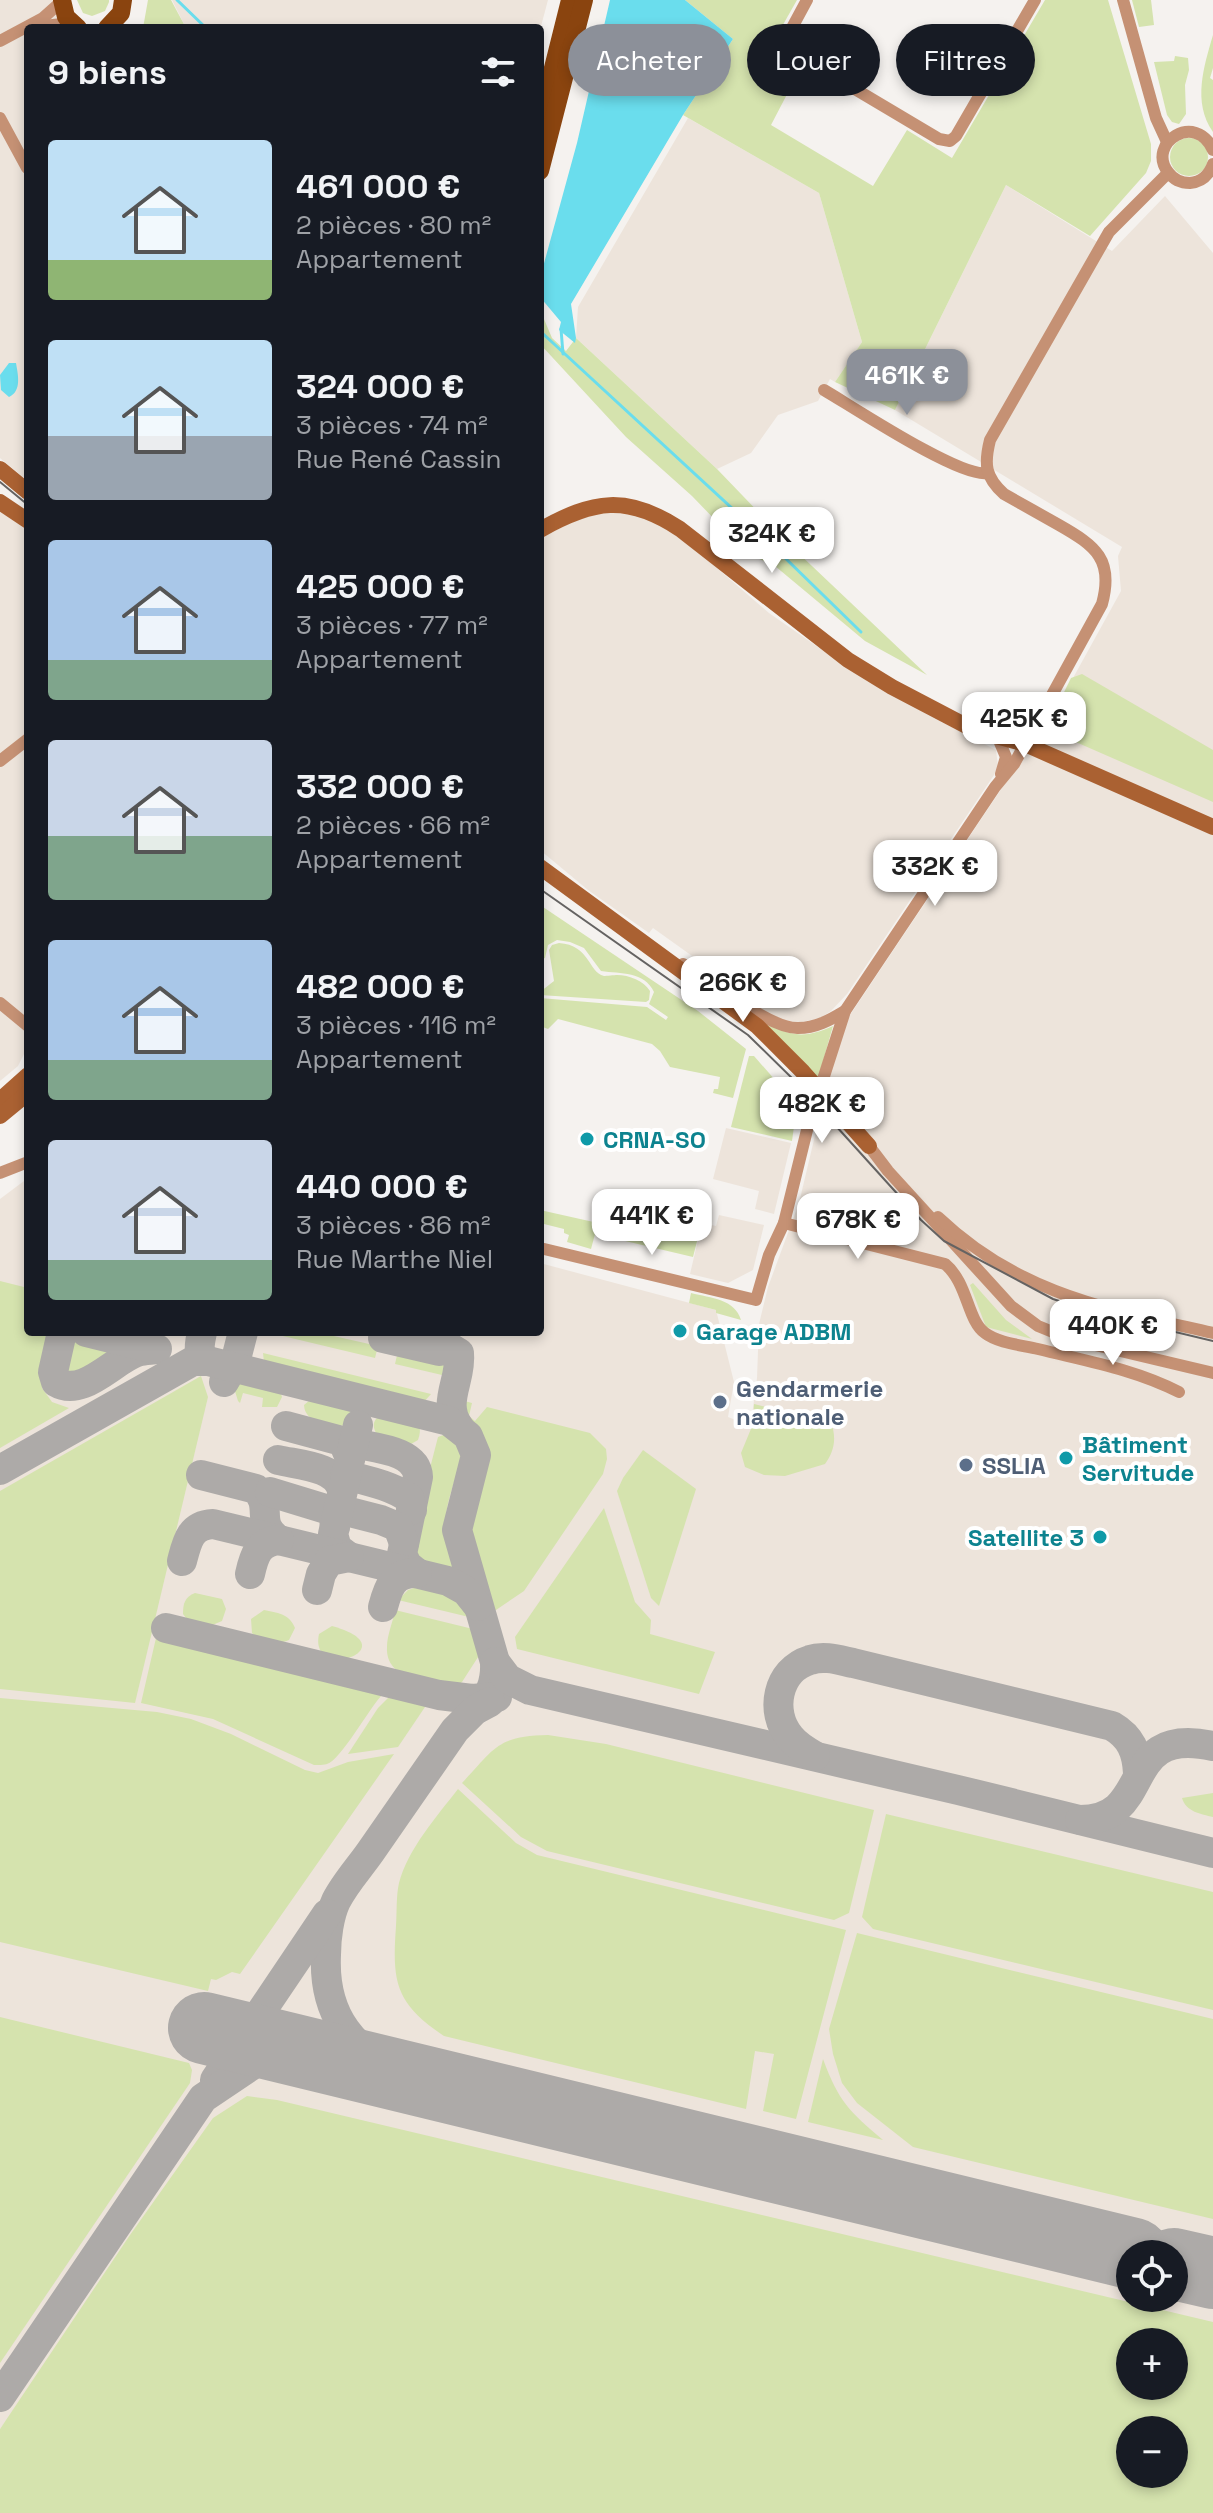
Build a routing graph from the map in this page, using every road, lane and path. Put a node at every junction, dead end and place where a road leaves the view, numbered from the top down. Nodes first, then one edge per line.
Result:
1 (62, 0) edge
2 (123, 0) edge
3 (570, 0) edge
4 (584, 0) edge
5 (807, 0) edge
6 (1035, 0) edge
7 (1123, 0) edge
8 (33, 24) edge
9 (72, 24) edge
10 (114, 24) edge
11 (24, 30) edge
12 (0, 41) edge
13 (544, 104) edge
14 (0, 118) edge
15 (1167, 142) junction
16 (1213, 150) edge
17 (544, 155) edge
18 (24, 162) edge
19 (1213, 164) edge
20 (1168, 173) junction
21 (824, 390) dead end
22 (0, 469) edge
23 (987, 473) junction
24 (24, 489) edge
25 (0, 502) edge
26 (24, 518) edge
27 (544, 528) edge
28 (998, 738) junction
29 (24, 742) edge
30 (1025, 744) junction
31 (0, 761) edge
32 (997, 784) junction
33 (1213, 827) edge
34 (544, 870) edge
35 (649, 946) junction
36 (0, 1003) edge
37 (845, 1011) junction
38 (24, 1023) edge
39 (24, 1079) edge
40 (819, 1091) junction
41 (24, 1096) edge
42 (0, 1100) edge
43 (0, 1116) edge
44 (869, 1146) junction
45 (24, 1164) edge
46 (0, 1173) edge
47 (784, 1223) junction
48 (544, 1249) edge
49 (1213, 1333) edge
50 (1213, 1373) edge
51 (1179, 1392) dead end

1 - 8 street
1 - 9 main road
2 - 10 main road
3 - 13 main road
4 - 17 main road
5 - 6 street
7 - 15 street
11 - 12 street
14 - 18 street
15 - 16 street
15 - 20 street
19 - 20 street
20 - 23 street
21 - 23 street
22 - 24 street
23 - 30 street
25 - 26 street
27 - 28 street
28 - 30 street
28 - 32 street
29 - 31 street
30 - 32 street
30 - 33 street
32 - 37 street
34 - 35 street
35 - 37 street
35 - 40 street
36 - 38 street
37 - 40 street
39 - 42 street
40 - 44 street
40 - 47 street
41 - 43 street
44 - 49 street
44 - 50 street
45 - 46 street
47 - 48 street
47 - 51 street

